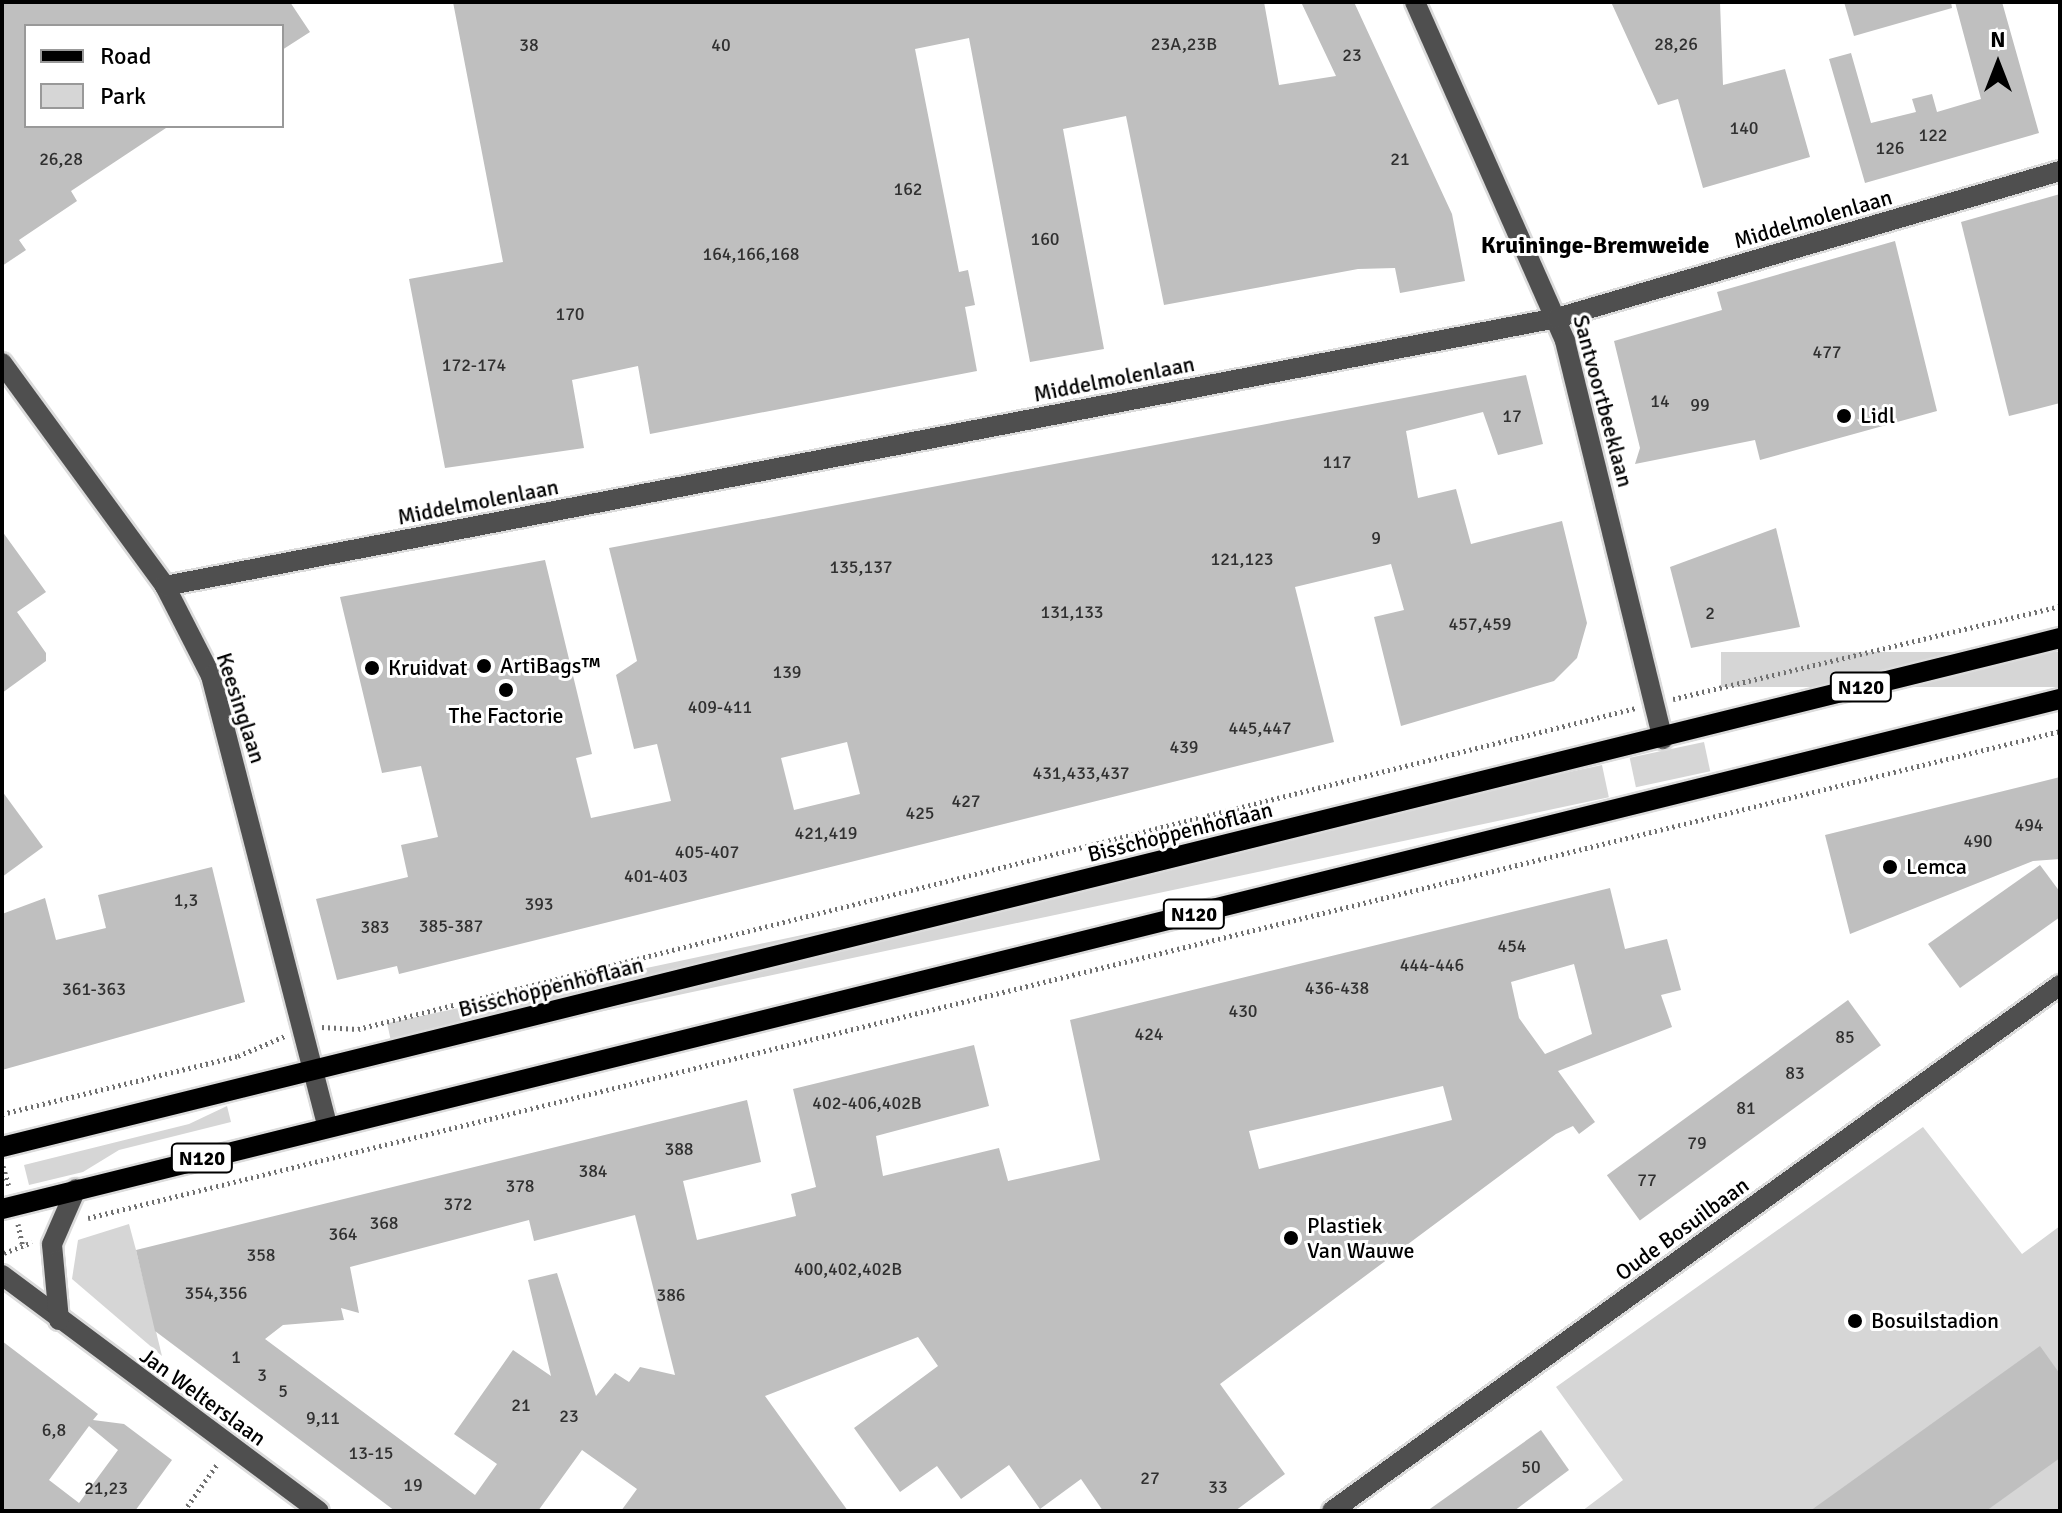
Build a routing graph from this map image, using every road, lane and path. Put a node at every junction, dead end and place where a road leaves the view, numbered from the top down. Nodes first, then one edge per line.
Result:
1 (1415, 2) edge
2 (2060, 171) edge
3 (1557, 318) junction
4 (2, 363) edge
5 (165, 586) junction
6 (2060, 606) edge
7 (2060, 638) edge
8 (2060, 699) edge
9 (1656, 703) junction
10 (2060, 731) edge
11 (1663, 739) junction
12 (2060, 985) edge
13 (302, 1032) junction
14 (311, 1072) junction
15 (2, 1114) edge
16 (328, 1127) junction
17 (2, 1147) edge
18 (76, 1189) junction
19 (2, 1209) edge
20 (56, 1229) junction
21 (2, 1275) edge
22 (59, 1320) junction
23 (229, 1446) junction
24 (184, 1511) edge
25 (319, 1511) edge
26 (1332, 1511) edge

1 - 3 street, Santvoortbeeklaan
2 - 3 street, Middelmolenlaan
3 - 5 street, Middelmolenlaan
3 - 9 street, Santvoortbeeklaan
4 - 5 street, Keesinglaan
5 - 13 street, Keesinglaan
6 - 9 path
7 - 11 main road, Bisschoppenhoflaan / N120
8 - 16 main road, N120
9 - 11 street, Santvoortbeeklaan
9 - 13 path
10 - 20 path
11 - 14 main road, Bisschoppenhoflaan / N120
12 - 26 street, Oude Bosuilbaan
13 - 14 street, Keesinglaan
13 - 15 path
14 - 16 street
14 - 17 main road, Bisschoppenhoflaan / N120
16 - 18 main road, N120
18 - 19 main road, N120
18 - 20 street
20 - 22 street
21 - 22 street, Jan Welterslaan
22 - 23 street, Jan Welterslaan
23 - 24 path
23 - 25 street, Jan Welterslaan

